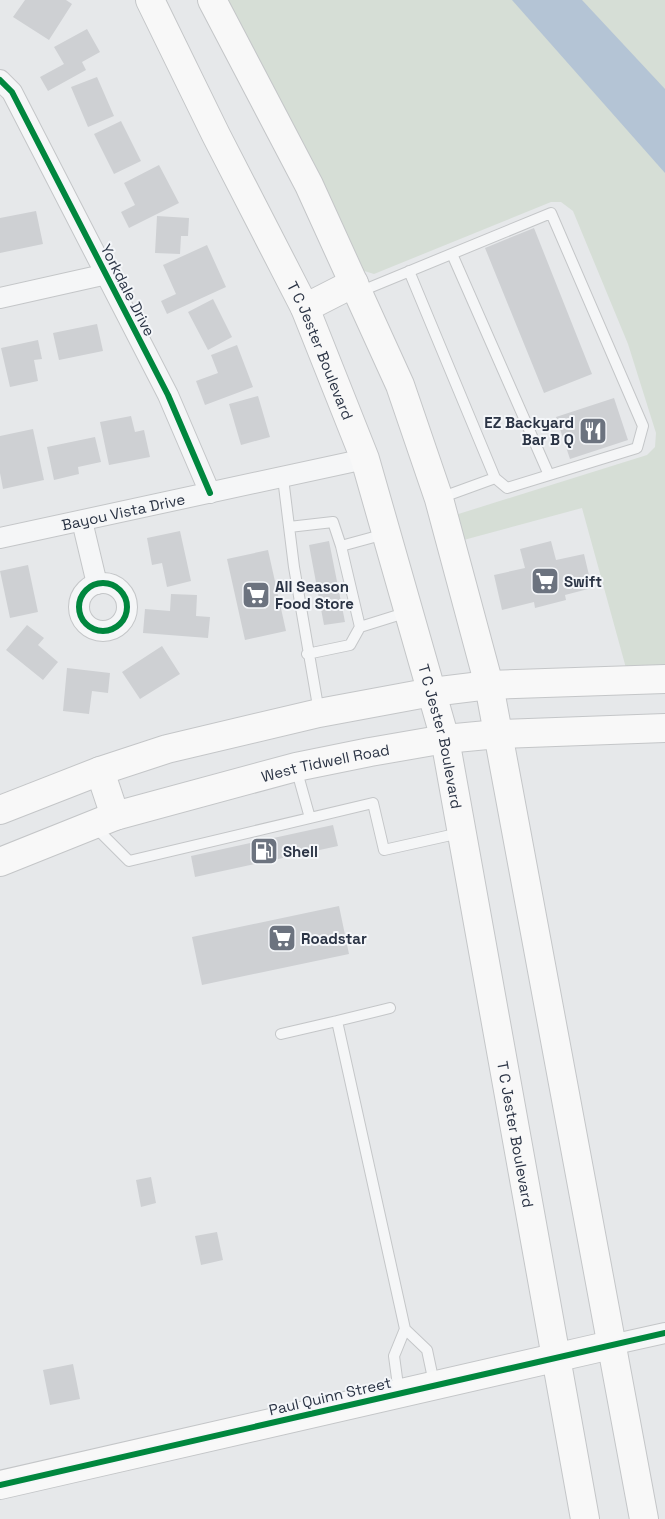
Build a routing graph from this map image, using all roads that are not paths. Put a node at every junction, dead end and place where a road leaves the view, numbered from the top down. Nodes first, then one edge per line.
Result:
1 (150, 0) edge
2 (212, 0) edge
3 (0, 80) edge
4 (452, 254) junction
5 (409, 271) junction
6 (106, 274) junction
7 (356, 288) junction
8 (0, 298) edge
9 (305, 308) junction
10 (365, 459) junction
11 (549, 475) junction
12 (283, 478) junction
13 (495, 478) junction
14 (210, 493) junction
15 (439, 499) junction
16 (82, 520) junction
17 (289, 527) junction
18 (386, 534) junction
19 (0, 538) edge
20 (341, 546) junction
21 (97, 584) dead end
22 (409, 612) junction
23 (360, 627) junction
24 (307, 654) junction
25 (665, 679) edge
26 (489, 685) junction
27 (432, 692) junction
28 (319, 713) junction
29 (665, 728) edge
30 (498, 734) junction
31 (445, 739) junction
32 (296, 767) junction
33 (100, 771) junction
34 (0, 810) edge
35 (310, 818) junction
36 (104, 820) junction
37 (461, 833) junction
38 (0, 862) edge
39 (390, 1008) dead end
40 (337, 1022) junction
41 (281, 1034) dead end
42 (405, 1329) junction
43 (665, 1333) edge
44 (611, 1345) junction
45 (556, 1357) junction
46 (435, 1384) junction
47 (399, 1393) junction
48 (0, 1485) edge
49 (585, 1519) edge
50 (644, 1519) edge

1 - 9 main road, T C Jester Boulevard
2 - 7 main road
3 - 6 street, Yorkdale Drive
4 - 5 lane
4 - 11 lane
4 - 11 lane
5 - 7 lane
5 - 13 lane
6 - 8 street
6 - 14 street, Yorkdale Drive
7 - 9 main road
7 - 15 main road
9 - 10 main road, T C Jester Boulevard
10 - 12 street, Bayou Vista Drive
10 - 18 main road, T C Jester Boulevard
11 - 13 lane
12 - 14 street, Bayou Vista Drive
12 - 17 lane
13 - 15 lane
14 - 16 street, Bayou Vista Drive
15 - 26 main road
16 - 19 street, Bayou Vista Drive
16 - 21 street
17 - 20 lane
17 - 24 lane
18 - 20 lane
18 - 22 main road, T C Jester Boulevard
20 - 23 lane
22 - 23 lane
22 - 27 main road, T C Jester Boulevard
23 - 24 lane
24 - 28 lane
25 - 26 main road
26 - 27 main road
26 - 30 main road
27 - 28 main road
27 - 31 main road, T C Jester Boulevard
28 - 33 main road
29 - 30 main road, West Tidwell Road
30 - 31 main road, West Tidwell Road
30 - 44 main road
31 - 32 main road, West Tidwell Road
31 - 37 main road, T C Jester Boulevard
32 - 35 lane
32 - 36 main road, West Tidwell Road
33 - 34 main road
33 - 36 main road
35 - 36 lane
35 - 37 lane
36 - 38 main road, West Tidwell Road
37 - 45 main road, T C Jester Boulevard
39 - 40 lane
40 - 41 lane
40 - 42 lane
42 - 46 lane
42 - 47 lane
43 - 44 street, Paul Quinn Street
44 - 45 main road, Paul Quinn Street
44 - 50 main road
45 - 46 main road, Paul Quinn Street
45 - 49 main road, T C Jester Boulevard
46 - 47 main road, Paul Quinn Street
47 - 48 main road, Paul Quinn Street

